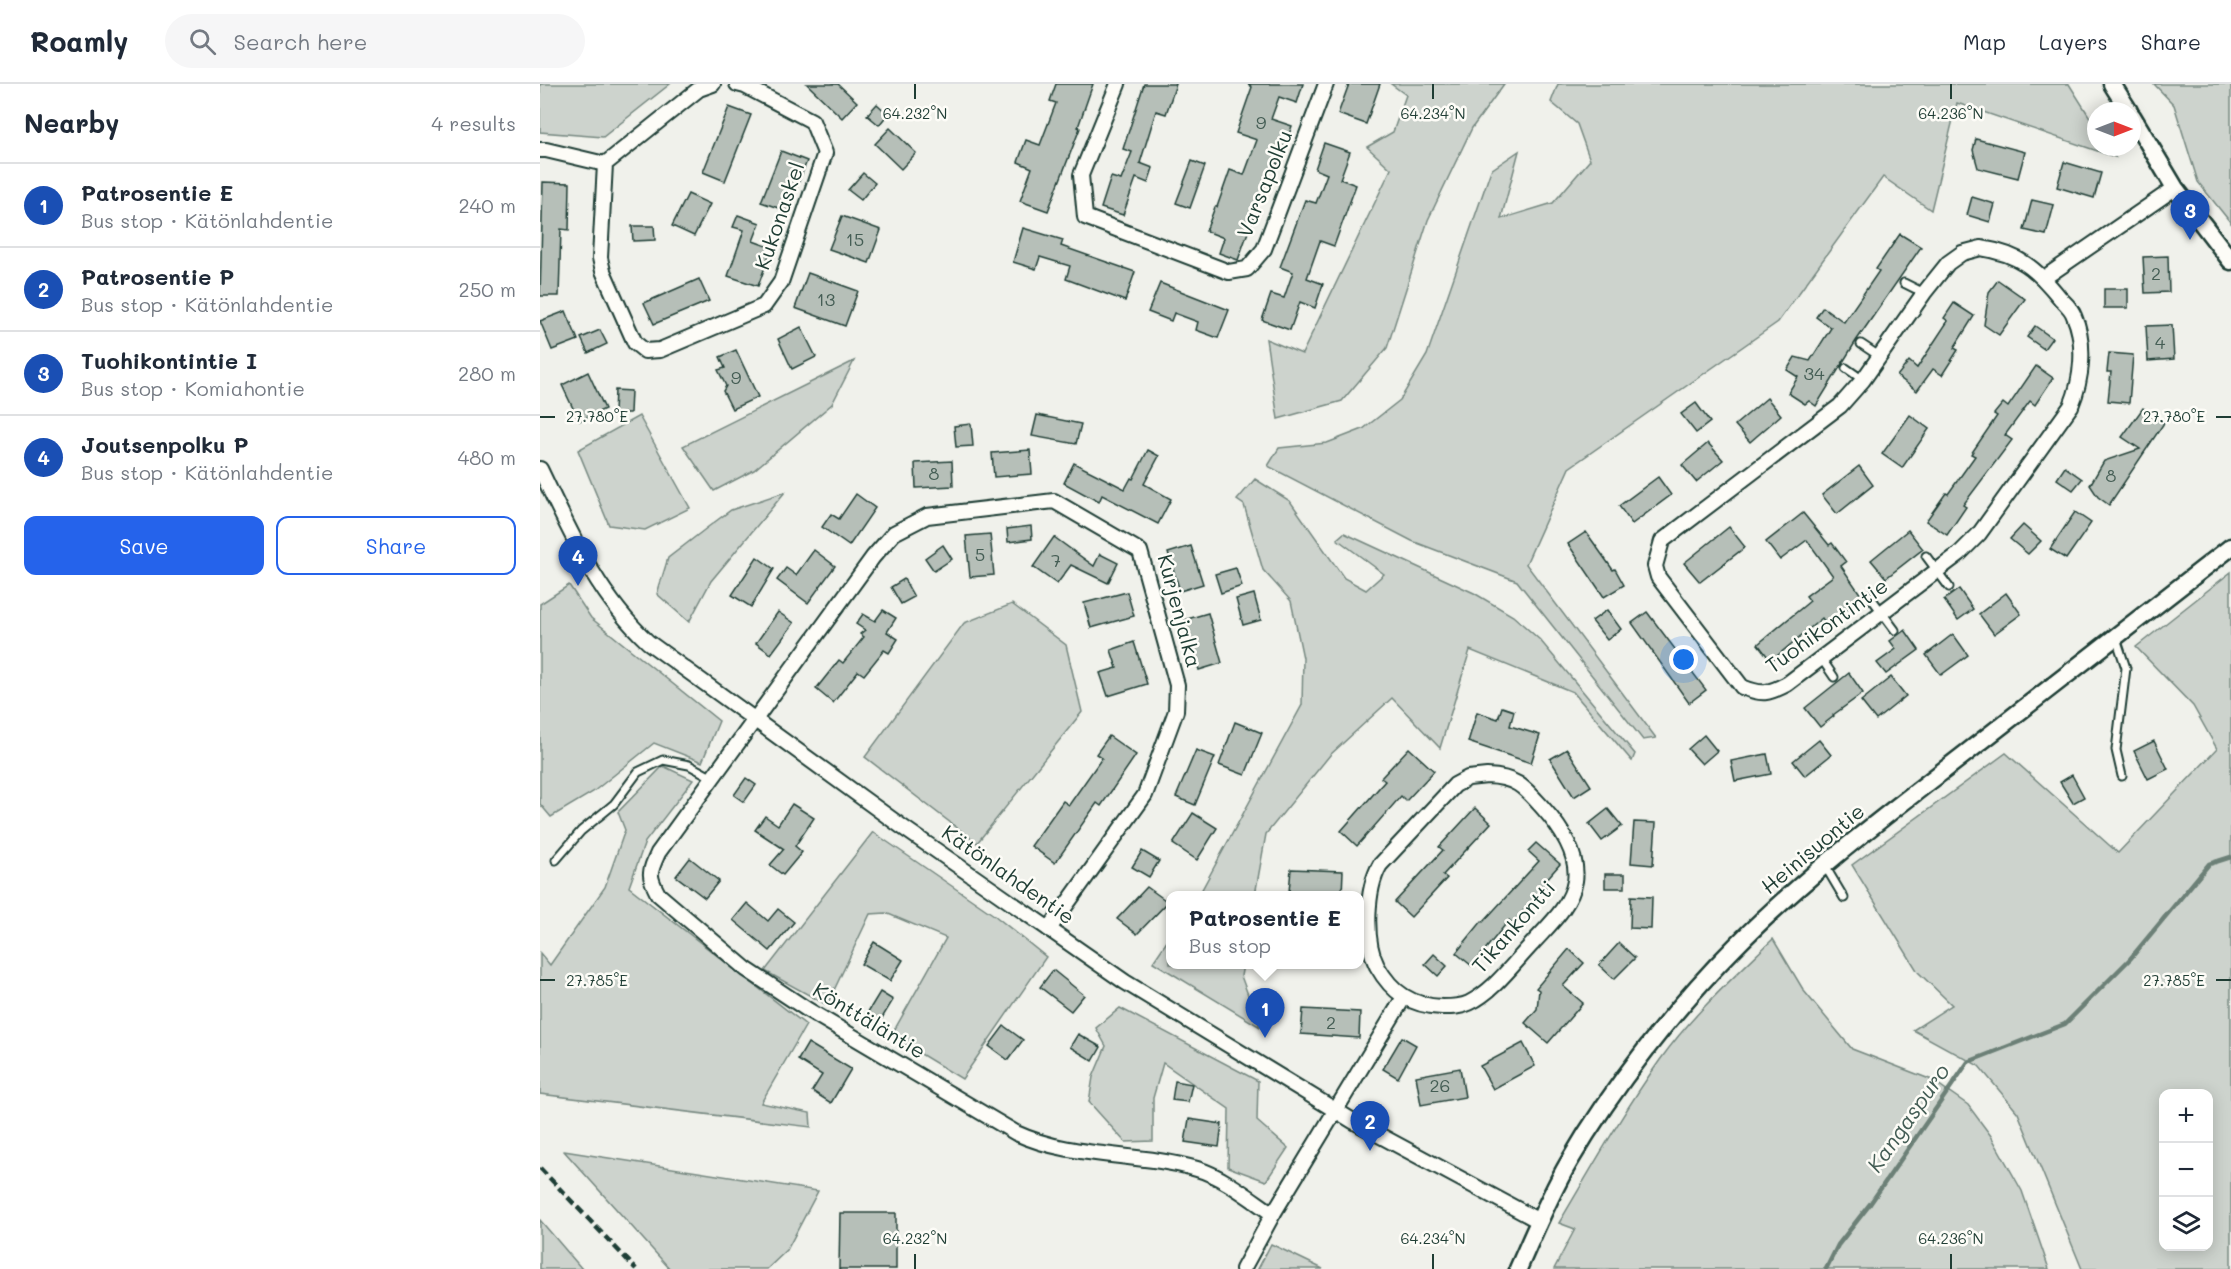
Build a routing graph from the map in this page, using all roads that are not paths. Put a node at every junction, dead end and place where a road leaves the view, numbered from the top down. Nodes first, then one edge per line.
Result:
1 (714, 84) edge
2 (736, 84) edge
3 (1118, 84) edge
4 (1326, 84) edge
5 (2112, 84) edge
6 (2123, 102) edge
7 (2141, 132) edge
8 (540, 150) edge
9 (604, 164) junction
10 (2175, 188) junction
11 (2231, 261) edge
12 (2044, 278) junction
13 (1904, 283) dead end
14 (1924, 293) junction
15 (1861, 344) dead end
16 (1879, 356) junction
17 (1846, 368) dead end
18 (1863, 380) junction
19 (542, 476) edge
20 (2231, 547) edge
21 (1926, 556) dead end
22 (1938, 571) junction
23 (1949, 587) dead end
24 (1869, 595) dead end
25 (1882, 613) junction
26 (1895, 630) dead end
27 (2115, 637) junction
28 (1821, 658) junction
29 (1834, 676) dead end
30 (755, 721) junction
31 (2122, 776) dead end
32 (713, 778) junction
33 (556, 860) dead end
34 (1825, 866) junction
35 (1844, 898) dead end
36 (1049, 929) junction
37 (1404, 997) junction
38 (1336, 1110) junction
39 (1273, 1214) junction
40 (1539, 1221) junction
41 (1243, 1269) edge
42 (1518, 1269) edge

1 - 9 street
2 - 9 street, Kukonaskel
3 - 4 street, Varsapolku
5 - 6 street
7 - 10 street
8 - 9 street
10 - 11 street
10 - 12 street
12 - 14 street, Tuohikontintie
12 - 22 street, Tuohikontintie
13 - 14 lane
14 - 16 street, Tuohikontintie
15 - 16 lane
16 - 18 street, Tuohikontintie
17 - 18 lane
18 - 28 street, Tuohikontintie
19 - 30 street, Kätönlahdentie
20 - 27 street, Heinisuontie
21 - 22 lane
22 - 23 lane
22 - 25 street, Tuohikontintie
24 - 25 lane
25 - 26 lane
25 - 28 street, Tuohikontintie
27 - 31 lane
27 - 34 street, Heinisuontie
28 - 29 lane
30 - 32 street, Könttäläntie
30 - 36 street, Kätönlahdentie
30 - 36 street, Kurjenjalka
32 - 33 lane
32 - 39 street, Könttäläntie
34 - 35 lane
34 - 40 street, Heinisuontie
36 - 38 street, Kätönlahdentie
37 - 37 street, Tikankontti
37 - 38 street
38 - 39 street
38 - 40 street, Kätönlahdentie
39 - 41 street
40 - 42 street, Heinisuontie

